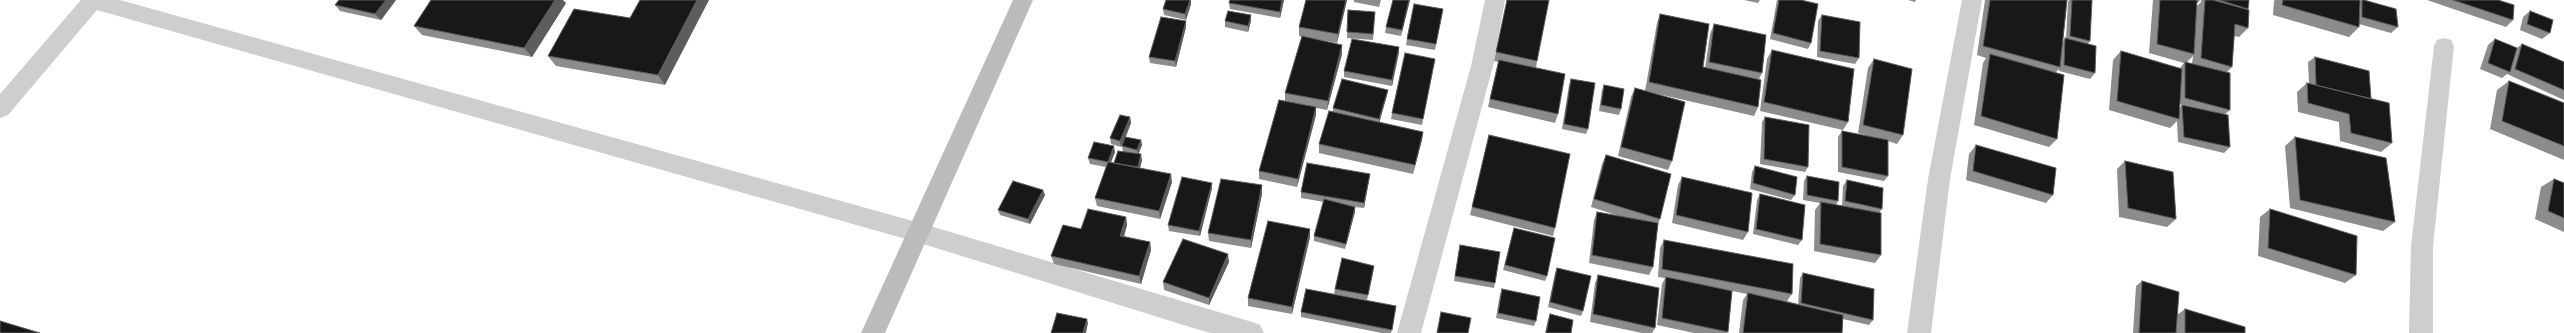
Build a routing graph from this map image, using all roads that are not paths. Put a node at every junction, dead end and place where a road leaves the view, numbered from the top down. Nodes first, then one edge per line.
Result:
1 (92, 0) edge
2 (1023, 0) edge
3 (1495, 0) edge
4 (1972, 0) edge
5 (2444, 46) dead end
6 (0, 109) edge
7 (920, 233) junction
8 (873, 333) edge
9 (1252, 333) edge
10 (1409, 333) edge
11 (1919, 333) edge
12 (2420, 333) edge

1 - 6 street
1 - 7 street
2 - 7 street
3 - 10 street
4 - 11 street
5 - 12 street
7 - 8 street
7 - 9 street

